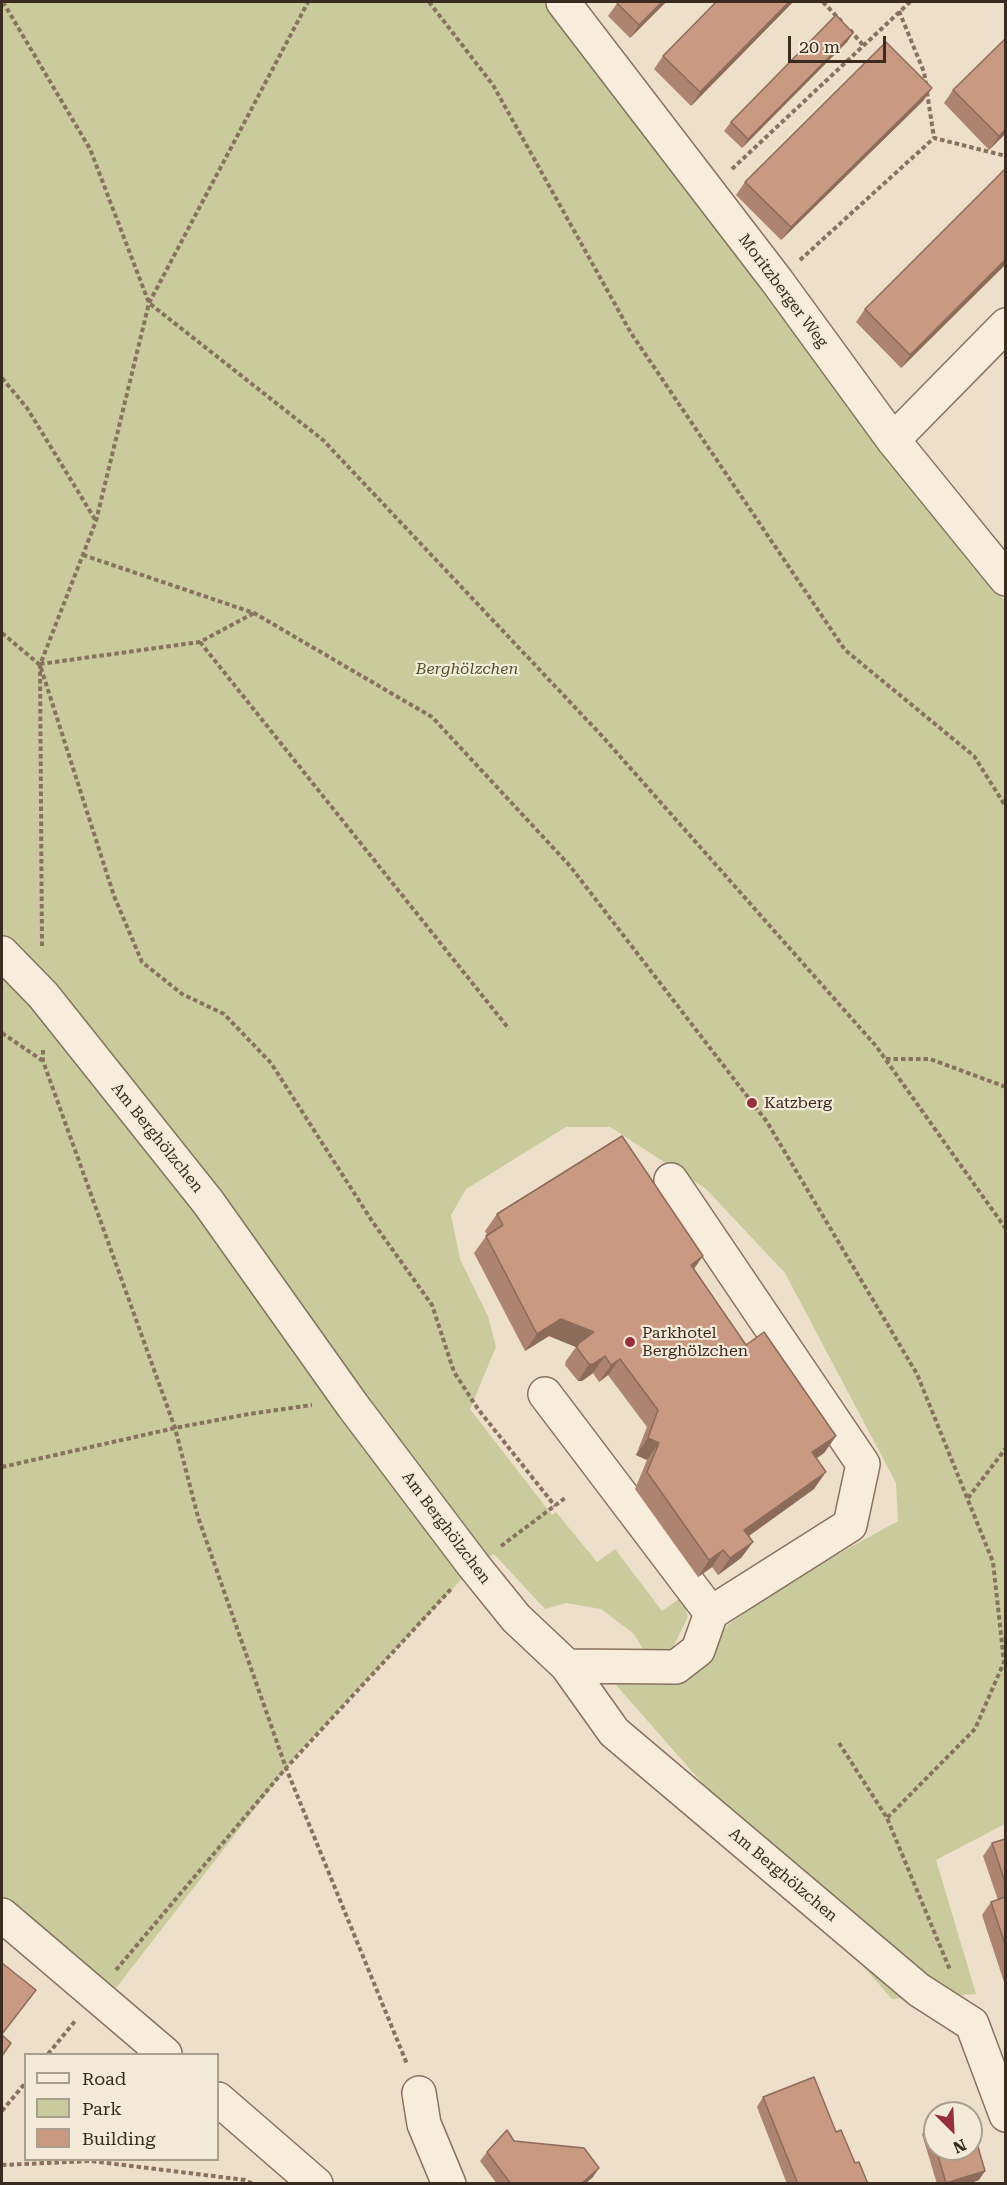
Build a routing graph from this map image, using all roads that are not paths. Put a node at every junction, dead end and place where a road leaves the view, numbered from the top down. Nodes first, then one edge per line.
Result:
1 (563, 2) edge
2 (1005, 325) edge
3 (893, 441) junction
4 (1005, 579) edge
5 (2, 953) edge
6 (671, 1180) dead end
7 (545, 1394) dead end
8 (711, 1613) junction
9 (567, 1666) junction
10 (2, 1915) edge
11 (163, 2053) edge
12 (419, 2093) road end
13 (219, 2100) edge
14 (1005, 2115) edge
15 (316, 2184) edge
16 (449, 2184) edge

1 - 3 street, Moritzberger Weg
2 - 3 street
3 - 4 street, Moritzberger Weg
5 - 9 street, Am Berghölzchen
6 - 8 street
7 - 8 street
8 - 9 street
9 - 14 street, Am Berghölzchen
10 - 11 street
12 - 16 street
13 - 15 street

